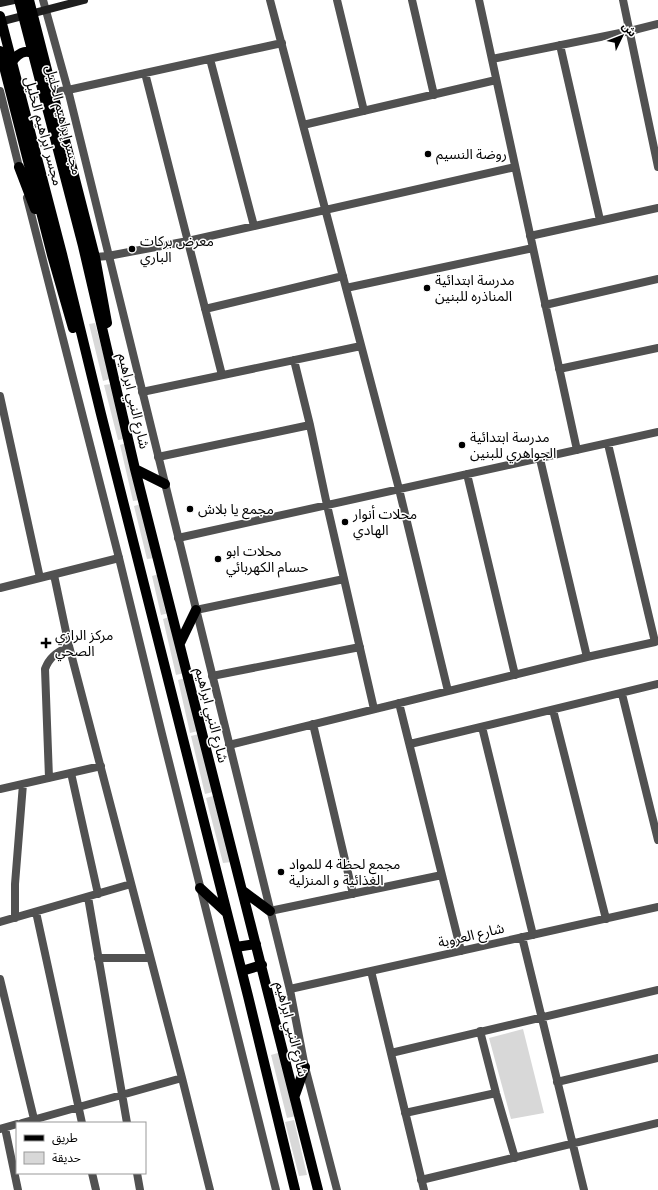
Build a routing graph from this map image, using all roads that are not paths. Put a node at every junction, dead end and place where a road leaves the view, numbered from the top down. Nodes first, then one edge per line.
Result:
1 (14, 0) edge
2 (19, 0) edge
3 (29, 0) edge
4 (43, 0) edge
5 (84, 0) edge
6 (270, 0) edge
7 (336, 0) edge
8 (412, 0) edge
9 (479, 0) edge
10 (623, 0) edge
11 (0, 3) edge
12 (46, 10) junction
13 (32, 13) junction
14 (0, 16) edge
15 (0, 22) edge
16 (658, 24) edge
17 (630, 31) junction
18 (282, 43) junction
19 (560, 45) junction
20 (0, 51) edge
21 (210, 59) junction
22 (492, 59) junction
23 (145, 73) junction
24 (49, 80) junction
25 (496, 80) junction
26 (5, 90) edge
27 (68, 90) junction
28 (52, 92) junction
29 (434, 94) junction
30 (364, 111) junction
31 (303, 125) junction
32 (515, 167) junction
33 (658, 167) edge
34 (19, 168) junction
35 (658, 208) edge
36 (326, 210) junction
37 (600, 220) junction
38 (254, 226) junction
39 (530, 236) junction
40 (188, 241) junction
41 (83, 246) joint
42 (533, 248) junction
43 (57, 254) junction
44 (108, 256) junction
45 (95, 257) junction
46 (343, 276) junction
47 (658, 279) edge
48 (346, 288) junction
49 (545, 305) junction
50 (205, 309) junction
51 (362, 346) junction
52 (658, 348) edge
53 (294, 360) junction
54 (559, 369) junction
55 (222, 375) junction
56 (142, 392) junction
57 (0, 396) edge
58 (121, 408) junction
59 (2, 413) edge
60 (310, 425) junction
61 (658, 432) edge
62 (608, 444) junction
63 (577, 450) junction
64 (158, 457) junction
65 (540, 459) junction
66 (135, 469) junction
67 (467, 474) junction
68 (165, 484) junction
69 (399, 489) junction
70 (327, 505) junction
71 (178, 538) junction
72 (119, 558) junction
73 (54, 575) junction
74 (40, 578) junction
75 (344, 579) junction
76 (0, 588) edge
77 (196, 610) junction
78 (180, 643) junction
79 (69, 646) junction
80 (360, 647) junction
81 (587, 657) junction
82 (515, 675) junction
83 (212, 676) junction
84 (658, 684) edge
85 (448, 691) junction
86 (622, 694) junction
87 (399, 703) junction
88 (374, 709) junction
89 (553, 710) junction
90 (313, 724) junction
91 (482, 727) junction
92 (410, 744) junction
93 (229, 745) junction
94 (100, 766) junction
95 (70, 773) junction
96 (49, 778) junction
97 (23, 784) junction
98 (0, 789) edge
99 (658, 840) edge
100 (442, 876) junction
101 (131, 884) junction
102 (200, 888) junction
103 (243, 891) junction
104 (98, 894) junction
105 (353, 894) junction
106 (88, 897) junction
107 (658, 907) edge
108 (270, 911) junction
109 (36, 912) junction
110 (227, 913) junction
111 (15, 918) junction
112 (606, 919) junction
113 (0, 922) edge
114 (533, 935) junction
115 (522, 937) junction
116 (256, 944) junction
117 (236, 947) junction
118 (461, 951) junction
119 (98, 958) junction
120 (150, 958) junction
121 (262, 965) junction
122 (242, 970) junction
123 (371, 971) junction
124 (0, 979) edge
125 (290, 989) junction
126 (658, 990) edge
127 (541, 1017) junction
128 (480, 1031) junction
129 (391, 1053) junction
130 (658, 1058) edge
131 (305, 1067) junction
132 (182, 1078) junction
133 (557, 1082) junction
134 (496, 1093) junction
135 (122, 1095) junction
136 (295, 1095) junction
137 (78, 1107) junction
138 (405, 1113) junction
139 (34, 1120) junction
140 (26, 1122) edge
141 (82, 1122) edge
142 (127, 1122) edge
143 (658, 1123) edge
144 (16, 1124) edge
145 (2, 1128) edge
146 (572, 1144) junction
147 (515, 1158) junction
148 (92, 1174) edge
149 (137, 1174) edge
150 (421, 1180) junction
151 (18, 1190) edge
152 (96, 1190) edge
153 (140, 1190) edge
154 (210, 1190) edge
155 (276, 1190) edge
156 (295, 1190) edge
157 (318, 1190) edge
158 (337, 1190) edge
159 (424, 1190) edge
160 (584, 1190) edge

1 - 11 main road
2 - 41 main road, مجسر إبراهيم الخليل
3 - 13 main road
4 - 12 street
5 - 12 main road
6 - 18 street
7 - 30 street
8 - 29 street
9 - 22 street
10 - 17 street
12 - 13 main road
12 - 27 street
13 - 15 main road
13 - 24 main road
14 - 43 main road, مجسر ابراهيم الخليل
16 - 17 street
17 - 19 street
17 - 33 street
18 - 21 street
18 - 31 street
19 - 22 street
19 - 37 street
20 - 26 main road
21 - 23 street
21 - 38 street
22 - 25 street
23 - 27 street
23 - 40 street
24 - 26 main road
24 - 28 main road
25 - 29 street
25 - 32 street
26 - 34 street
26 - 43 main road
27 - 28 street
27 - 44 street
28 - 45 main road
29 - 30 street
30 - 31 street
31 - 36 street
32 - 36 street
32 - 39 street
34 - 43 main road
34 - 72 street
35 - 37 street
36 - 38 street
36 - 46 street
37 - 39 street
38 - 40 street
39 - 42 street
40 - 44 street
40 - 50 street
41 - 58 main road, شارع النبي ابراهيم
42 - 48 street
42 - 49 street
43 - 110 main road
44 - 45 street
44 - 56 street
45 - 58 main road
46 - 48 street
46 - 50 street
47 - 49 street
48 - 51 street
49 - 54 street
50 - 55 street
51 - 53 street
51 - 69 street
52 - 54 street
53 - 55 street
53 - 60 street
54 - 63 street
55 - 56 street
56 - 64 street
57 - 59 street
58 - 66 main road, شارع النبي ابراهيم
59 - 74 street
60 - 64 street
60 - 70 street
61 - 62 street
62 - 63 street
62 - 81 street
63 - 65 street
64 - 68 street
65 - 67 street
65 - 81 street
66 - 68 main road
66 - 78 main road, شارع النبي ابراهيم
67 - 69 street
67 - 82 street
68 - 71 street
69 - 70 street
69 - 85 street
70 - 71 street
70 - 75 street
71 - 77 street
72 - 73 street
72 - 102 street
73 - 74 street
73 - 79 street
74 - 76 street
75 - 77 street
75 - 80 street
77 - 78 main road
77 - 83 street
78 - 103 main road, شارع النبي ابراهيم
79 - 94 street
79 - 96 street
80 - 83 street
80 - 88 street
81 - 82 street
82 - 85 street
83 - 93 street
84 - 86 street
85 - 87 street
86 - 89 street
86 - 99 street
87 - 88 street
87 - 92 street
88 - 90 street
89 - 91 street
89 - 112 street
90 - 93 street
90 - 105 street
91 - 92 street
91 - 114 street
92 - 100 street
93 - 108 street
94 - 95 street
94 - 101 street
95 - 96 street
95 - 104 street
96 - 97 street
97 - 98 street
97 - 111 street
100 - 105 street
100 - 118 street
101 - 104 street
101 - 120 street
102 - 110 main road
102 - 155 street
103 - 108 main road
103 - 116 main road, شارع النبي ابراهيم
104 - 106 street
105 - 108 street
106 - 109 street
106 - 119 street
107 - 112 street, شارع العروبة
108 - 125 street
109 - 111 street
109 - 137 street
110 - 117 main road
111 - 113 street
112 - 114 street, شارع العروبة
114 - 115 street, شارع العروبة
115 - 118 street, شارع العروبة
115 - 127 street
116 - 117 main road
116 - 121 main road, شارع النبي ابراهيم
117 - 122 main road
118 - 123 street, شارع العروبة
119 - 120 street
119 - 135 street
120 - 132 street
121 - 122 main road
121 - 136 main road, شارع النبي ابراهيم
122 - 156 main road
123 - 125 street, شارع العروبة
123 - 129 street
124 - 139 street
125 - 131 street
126 - 127 street
127 - 128 street
127 - 133 street
128 - 129 street
128 - 134 street
129 - 138 street
130 - 133 street
131 - 136 main road
131 - 158 street
132 - 135 street
132 - 154 street
133 - 146 street
134 - 138 street
134 - 147 street
135 - 137 street
135 - 142 street
136 - 157 main road, شارع النبي ابراهيم
137 - 139 street
137 - 141 street
138 - 150 street
139 - 140 street
143 - 146 street
144 - 145 street
145 - 151 street
146 - 147 street
146 - 160 street
147 - 150 street
148 - 152 street
149 - 153 street
150 - 159 street

